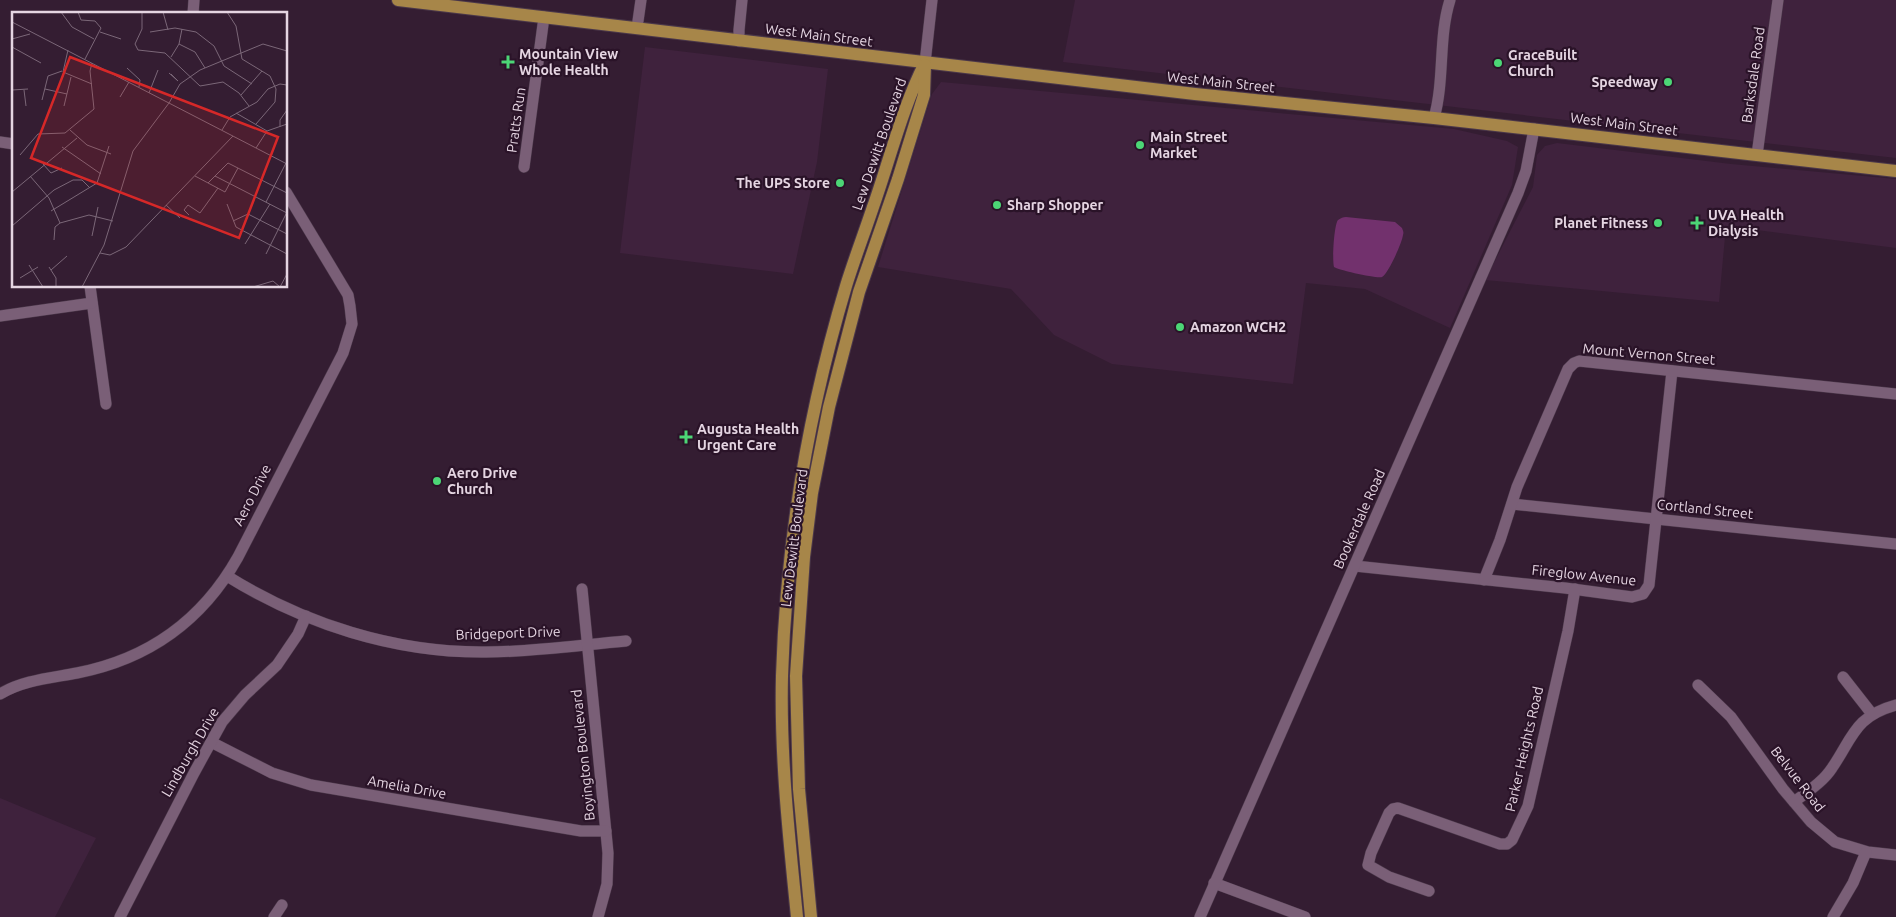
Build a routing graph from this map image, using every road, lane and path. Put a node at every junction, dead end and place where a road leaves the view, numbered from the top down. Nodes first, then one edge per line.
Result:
1 (398, 0) edge
2 (641, 0) edge
3 (742, 0) edge
4 (932, 0) edge
5 (1450, 0) edge
6 (1778, 0) edge
7 (544, 17) junction
8 (637, 28) junction
9 (739, 41) junction
10 (925, 63) junction
11 (1434, 118) junction
12 (1534, 129) junction
13 (1757, 155) junction
14 (524, 167) dead end
15 (1896, 170) edge
16 (288, 195) edge
17 (90, 288) edge
18 (92, 303) junction
19 (0, 316) edge
20 (1672, 371) junction
21 (1896, 394) edge
22 (106, 404) dead end
23 (1512, 504) junction
24 (1656, 519) junction
25 (1896, 544) edge
26 (1355, 566) junction
27 (227, 576) junction
28 (1484, 580) junction
29 (582, 589) dead end
30 (1575, 589) junction
31 (306, 616) junction
32 (626, 641) dead end
33 (587, 644) junction
34 (1843, 676) dead end
35 (1698, 685) dead end
36 (0, 694) edge
37 (1896, 705) edge
38 (1872, 714) junction
39 (211, 742) junction
40 (785, 789) junction
41 (799, 789) junction
42 (1794, 802) junction
43 (606, 831) junction
44 (1866, 852) junction
45 (1896, 855) edge
46 (1214, 883) junction
47 (1429, 891) dead end
48 (282, 905) dead end
49 (120, 917) edge
50 (274, 917) edge
51 (598, 917) edge
52 (797, 917) edge
53 (811, 917) edge
54 (1200, 917) edge
55 (1305, 917) edge
56 (1833, 917) edge

1 - 7 main road, West Main Street
2 - 8 street
3 - 9 street
4 - 10 street
5 - 11 street
6 - 13 street, Barksdale Road
7 - 8 main road, West Main Street
7 - 14 street, Pratts Run
8 - 9 main road, West Main Street
9 - 10 main road, West Main Street
10 - 11 main road, West Main Street
10 - 40 main road, Lew Dewitt Boulevard
10 - 41 main road, Lew Dewitt Boulevard
11 - 12 main road, West Main Street
12 - 13 main road, West Main Street
12 - 26 street, Bookerdale Road
13 - 15 main road, West Main Street
16 - 27 street, Aero Drive
17 - 18 street
18 - 19 street
18 - 22 street
20 - 21 street, Mount Vernon Street
20 - 23 street, Mount Vernon Street
20 - 24 street, Fireglow Avenue
23 - 24 street, Cortland Street
23 - 28 street, Mount Vernon Street
24 - 25 street, Cortland Street
24 - 30 street, Fireglow Avenue
26 - 28 street, Fireglow Avenue
26 - 46 street, Bookerdale Road
27 - 31 street
27 - 36 street, Aero Drive
28 - 30 street, Fireglow Avenue
29 - 33 street, Boyington Boulevard
30 - 47 street, Parker Heights Road
31 - 33 street, Bridgeport Drive
31 - 39 street, Lindburgh Drive
32 - 33 street, Bridgeport Drive
33 - 43 street, Boyington Boulevard
34 - 38 street
35 - 42 street, Belvue Road
37 - 38 street
38 - 42 street
39 - 43 street, Amelia Drive
39 - 49 street, Lindburgh Drive
40 - 41 street
40 - 52 main road, Lew Dewitt Boulevard
41 - 53 main road, Lew Dewitt Boulevard
42 - 44 street, Belvue Road
43 - 51 street, Boyington Boulevard
44 - 45 street, Belvue Road
44 - 56 street
46 - 54 street, Bookerdale Road
46 - 55 street
48 - 50 street

